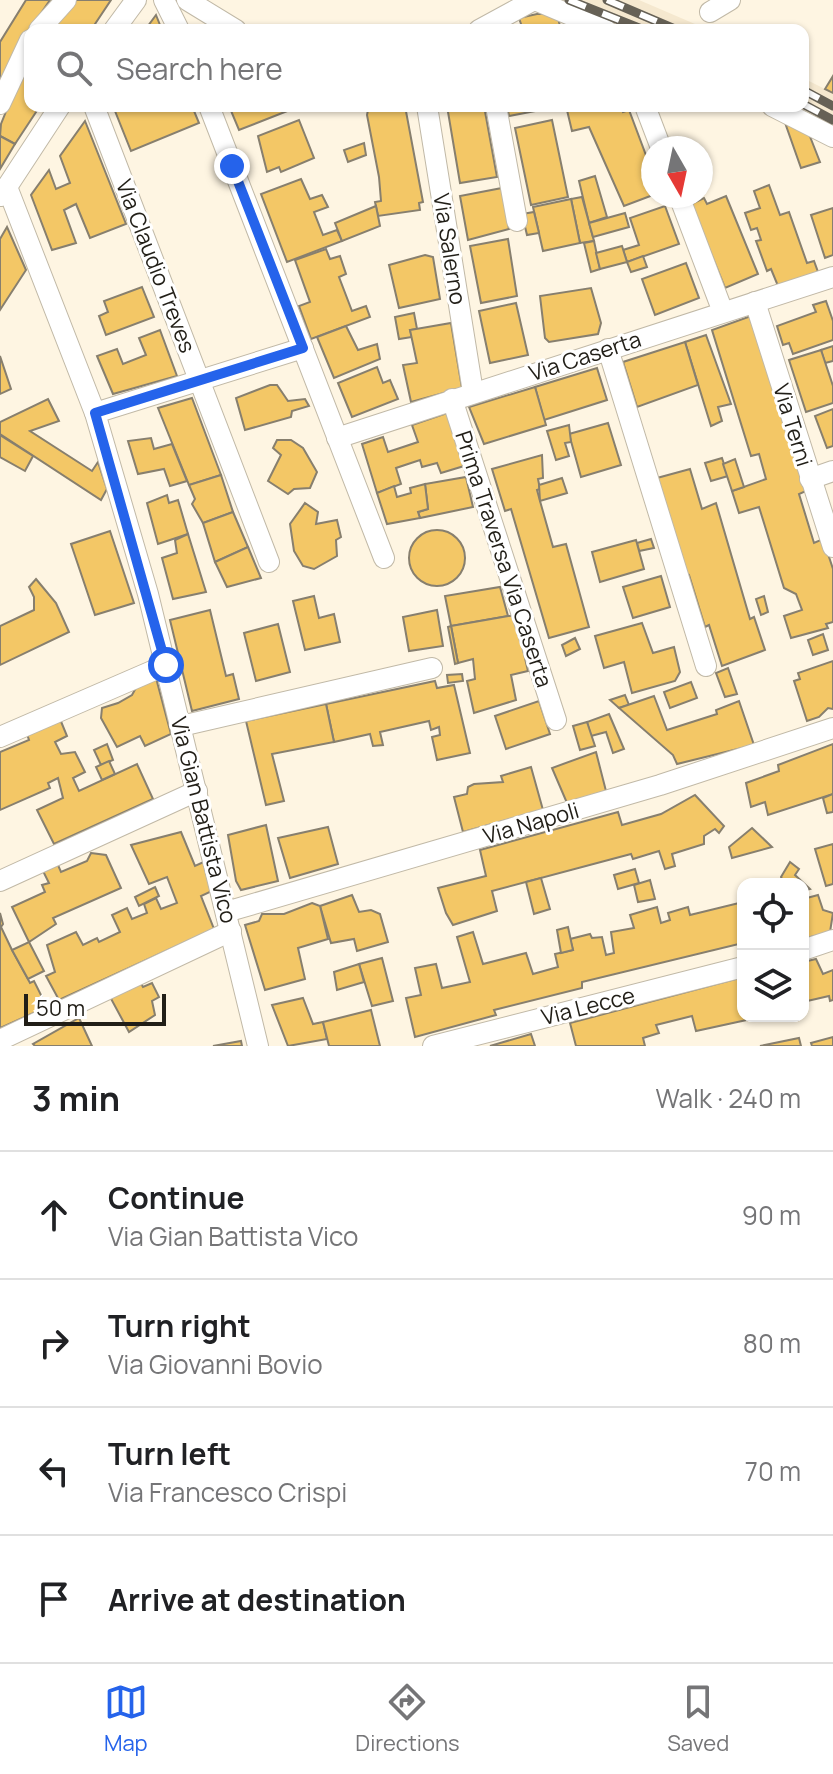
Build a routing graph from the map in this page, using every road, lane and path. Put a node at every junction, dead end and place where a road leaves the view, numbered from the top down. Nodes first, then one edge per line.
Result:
1 (66, 0) edge
2 (136, 0) edge
3 (164, 0) edge
4 (187, 0) edge
5 (535, 0) edge
6 (730, 0) edge
7 (710, 12) dead end
8 (44, 24) edge
9 (118, 24) edge
10 (176, 24) edge
11 (226, 24) edge
12 (491, 24) edge
13 (592, 24) edge
14 (24, 53) edge
15 (0, 104) edge
16 (56, 112) edge
17 (96, 112) edge
18 (211, 112) edge
19 (428, 112) edge
20 (497, 112) edge
21 (647, 112) edge
22 (784, 112) edge
23 (656, 136) edge
24 (833, 137) edge
25 (4, 192) edge
26 (684, 208) edge
27 (517, 221) dead end
28 (833, 277) edge
29 (755, 302) junction
30 (723, 312) junction
31 (303, 348) junction
32 (608, 349) junction
33 (200, 381) junction
34 (473, 392) junction
35 (452, 399) junction
36 (95, 413) junction
37 (337, 438) junction
38 (833, 471) edge
39 (810, 479) junction
40 (833, 547) edge
41 (384, 558) dead end
42 (269, 562) dead end
43 (166, 665) junction
44 (706, 666) dead end
45 (432, 668) dead end
46 (556, 720) dead end
47 (181, 726) junction
48 (833, 728) edge
49 (0, 737) edge
50 (197, 791) junction
51 (0, 881) edge
52 (228, 922) junction
53 (833, 940) edge
54 (809, 948) edge
55 (737, 969) edge
56 (0, 1040) edge
57 (258, 1046) edge
58 (433, 1046) edge

1 - 8 street
2 - 9 street
3 - 10 street
4 - 11 street
5 - 12 street
5 - 13 street
6 - 7 street
14 - 15 street
16 - 25 street
17 - 33 street, Via Claudio Treves
18 - 31 street
19 - 34 street, Via Salerno
20 - 27 street
21 - 23 street
22 - 24 street
25 - 36 street, Via Gian Battista Vico
26 - 30 street
28 - 29 street, Via Caserta
29 - 30 street, Via Caserta
29 - 39 street, Via Terni
30 - 32 street, Via Caserta
31 - 33 street
31 - 37 street
32 - 34 street, Via Caserta
32 - 44 street
33 - 36 street
33 - 42 street, Via Claudio Treves
34 - 35 street, Via Caserta
35 - 37 street, Via Caserta
35 - 46 street, Prima Traversa Via Caserta
36 - 43 street, Via Gian Battista Vico
37 - 41 street
38 - 39 street
39 - 40 street, Via Terni
43 - 47 street, Via Gian Battista Vico
43 - 49 street
45 - 47 street
47 - 50 street, Via Gian Battista Vico
48 - 52 street, Via Napoli
50 - 51 street
50 - 52 street, Via Gian Battista Vico
52 - 56 street, Via Napoli
52 - 57 street, Via Gian Battista Vico
53 - 54 street
55 - 58 street, Via Lecce

